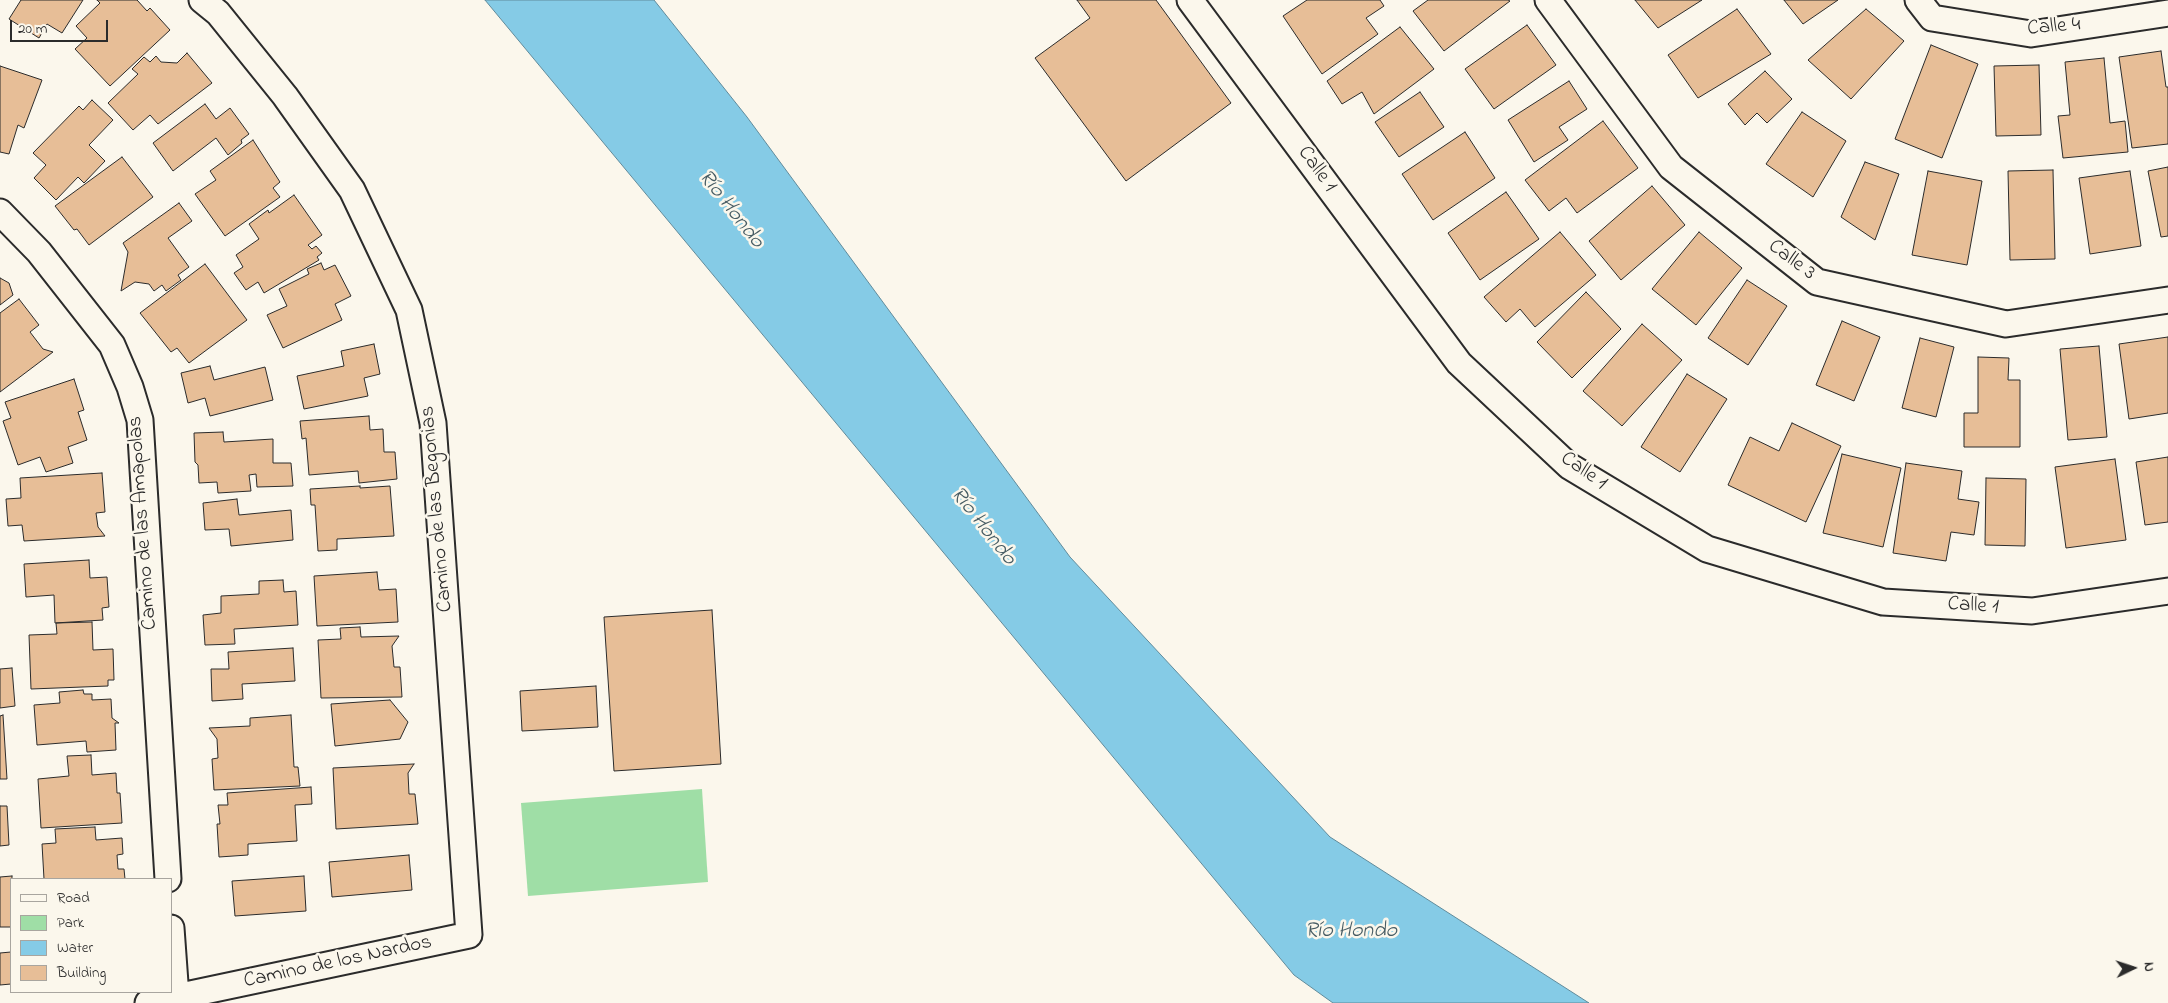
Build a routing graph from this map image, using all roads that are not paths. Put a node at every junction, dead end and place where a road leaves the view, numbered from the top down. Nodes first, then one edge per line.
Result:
1 (202, 0) edge
2 (1190, 0) edge
3 (1548, 0) edge
4 (1918, 0) edge
5 (2168, 13) edge
6 (0, 212) edge
7 (2168, 300) edge
8 (2168, 591) edge
9 (168, 878) edge
10 (469, 935) joint
11 (172, 942) edge
12 (176, 997) junction
13 (148, 1003) edge

1 - 10 street, Camino de las Begonias
2 - 8 street, Calle 1
3 - 7 street, Calle 3
4 - 5 street, Calle 4
6 - 9 street, Camino de las Amapolas
10 - 12 street, Camino de los Nardos
11 - 12 street
12 - 13 street, Camino de los Nardos

